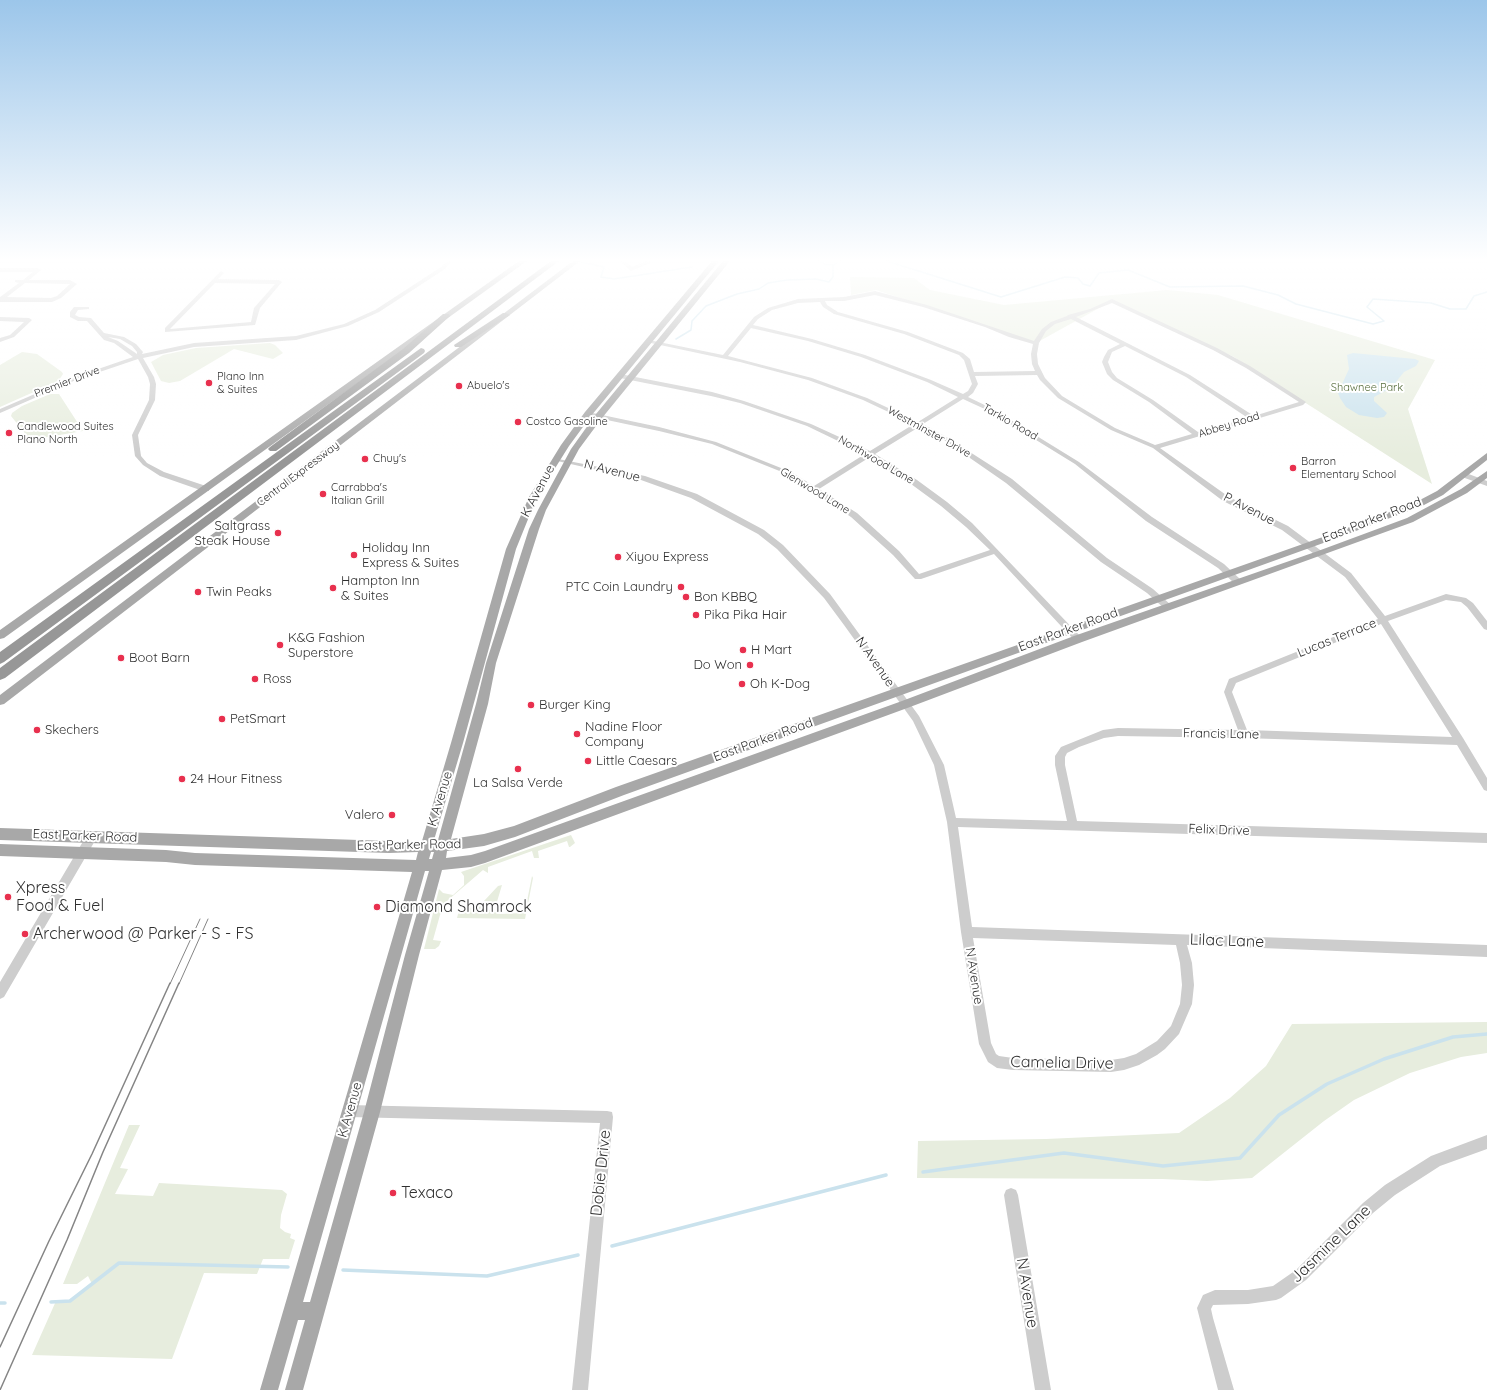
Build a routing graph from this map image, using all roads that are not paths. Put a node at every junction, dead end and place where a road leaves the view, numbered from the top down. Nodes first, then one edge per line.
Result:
1 (22, 326) edge
2 (94, 326) edge
3 (170, 326) edge
4 (245, 326) edge
5 (343, 326) edge
6 (432, 326) edge
7 (435, 326) edge
8 (455, 326) edge
9 (469, 326) edge
10 (488, 326) edge
11 (492, 326) edge
12 (662, 326) edge
13 (674, 326) edge
14 (749, 326) joint
15 (881, 326) edge
16 (983, 326) edge
17 (1049, 326) edge
18 (1089, 326) edge
19 (1164, 326) edge
20 (203, 328) junction
21 (103, 335) junction
22 (208, 335) junction
23 (0, 340) edge
24 (649, 342) junction
25 (1036, 343) junction
26 (132, 344) junction
27 (199, 344) junction
28 (659, 344) junction
29 (1124, 344) junction
30 (124, 347) junction
31 (725, 356) junction
32 (139, 357) junction
33 (1038, 373) junction
34 (971, 374) junction
35 (620, 376) junction
36 (630, 378) junction
37 (963, 396) junction
38 (0, 411) edge
39 (588, 414) junction
40 (599, 416) junction
41 (1253, 418) junction
42 (918, 424) junction
43 (1197, 435) junction
44 (1155, 448) junction
45 (870, 454) junction
46 (1487, 456) edge
47 (555, 458) junction
48 (569, 461) junction
49 (282, 466) junction
50 (1487, 474) edge
51 (1464, 475) junction
52 (1483, 482) edge
53 (238, 485) junction
54 (206, 489) junction
55 (814, 489) junction
56 (242, 517) junction
57 (1308, 544) junction
58 (995, 550) junction
59 (1321, 553) junction
60 (115, 554) junction
61 (507, 562) junction
62 (522, 562) junction
63 (1228, 573) junction
64 (1238, 582) junction
65 (1157, 598) junction
66 (1168, 607) junction
67 (1383, 620) junction
68 (1487, 627) edge
69 (1069, 630) junction
70 (0, 635) edge
71 (1078, 639) junction
72 (0, 640) edge
73 (995, 656) junction
74 (0, 659) edge
75 (478, 663) junction
76 (491, 663) junction
77 (1004, 667) junction
78 (0, 675) edge
79 (896, 692) junction
80 (0, 694) edge
81 (0, 701) edge
82 (906, 704) junction
83 (1244, 734) junction
84 (774, 735) junction
85 (1460, 741) junction
86 (782, 749) junction
87 (675, 771) junction
88 (681, 785) junction
89 (1487, 787) edge
90 (571, 809) junction
91 (952, 822) junction
92 (576, 824) junction
93 (1073, 825) junction
94 (0, 834) edge
95 (92, 836) junction
96 (1487, 838) edge
97 (205, 841) junction
98 (442, 846) junction
99 (426, 847) junction
100 (0, 850) edge
101 (82, 853) junction
102 (194, 859) junction
103 (436, 865) junction
104 (420, 866) junction
105 (966, 932) junction
106 (1180, 940) junction
107 (1487, 951) edge
108 (0, 993) edge
109 (983, 1034) joint
110 (349, 1111) junction
111 (372, 1112) junction
112 (1487, 1142) edge
113 (1011, 1195) dead end
114 (293, 1311) junction
115 (316, 1311) junction
116 (269, 1390) edge
117 (294, 1390) edge
118 (580, 1390) edge
119 (1043, 1390) edge
120 (1226, 1390) edge

1 - 23 street
2 - 21 street
3 - 20 street
4 - 22 street
5 - 22 street, Premier Drive
6 - 54 main road
7 - 53 highway
8 - 53 highway, Central Expressway
9 - 49 highway, Central Expressway
10 - 49 highway
11 - 56 main road, Central Expressway
12 - 24 main road, K Avenue
13 - 28 main road, K Avenue
14 - 31 street
14 - 37 street, Tarkio Road
15 - 34 street
16 - 25 street
17 - 25 street
18 - 29 street
19 - 41 street, Abbey Road
20 - 22 street
20 - 27 street
21 - 26 street
21 - 30 street
22 - 27 street, Premier Drive
24 - 28 street, Westminster Drive
24 - 35 main road, K Avenue
25 - 33 street, P Avenue
26 - 30 street
26 - 32 street
27 - 32 street, Premier Drive
28 - 31 street, Westminster Drive
28 - 36 main road, K Avenue
29 - 41 street
29 - 43 street
30 - 32 street
31 - 42 street, Westminster Drive
32 - 38 street, Premier Drive
32 - 54 street
33 - 34 street
33 - 44 street, P Avenue
34 - 37 street
35 - 36 street, Northwood Lane
35 - 39 main road, K Avenue
36 - 40 main road, K Avenue
36 - 45 street, Northwood Lane
37 - 42 street
37 - 63 street, Tarkio Road
39 - 40 street, Glenwood Lane
39 - 47 main road, K Avenue
40 - 48 main road, K Avenue
40 - 55 street, Glenwood Lane
41 - 43 street, Abbey Road
42 - 45 street
42 - 65 street, Westminster Drive
43 - 44 street, Abbey Road
44 - 57 street, P Avenue
45 - 55 street
45 - 58 street, Northwood Lane
46 - 51 main road, East Parker Road
47 - 48 street, N Avenue
47 - 61 main road, K Avenue
48 - 62 main road, K Avenue
48 - 79 street, N Avenue
49 - 78 highway, Central Expressway
50 - 52 main road, East Parker Road
51 - 52 street
51 - 57 main road, East Parker Road
52 - 59 main road, East Parker Road
53 - 74 highway, Central Expressway
54 - 60 main road
55 - 58 street, Glenwood Lane
56 - 80 main road
56 - 81 main road, Central Expressway
57 - 59 street, P Avenue
57 - 63 main road, East Parker Road
58 - 69 street, Northwood Lane
59 - 64 main road, East Parker Road
59 - 67 street, P Avenue
60 - 70 main road
60 - 72 main road
61 - 62 main road
61 - 75 main road, K Avenue
62 - 76 main road, K Avenue
63 - 64 street, Tarkio Road
63 - 65 main road, East Parker Road
64 - 66 main road, East Parker Road
65 - 66 street, Westminster Drive
65 - 69 main road, East Parker Road
66 - 71 main road, East Parker Road
67 - 68 street, Lucas Terrace
67 - 83 street, Lucas Terrace
67 - 85 street, P Avenue
69 - 71 street, Northwood Lane
69 - 73 main road, East Parker Road
71 - 77 main road, East Parker Road
73 - 77 main road
73 - 79 main road, East Parker Road
75 - 76 main road
75 - 99 main road, K Avenue
76 - 98 main road, K Avenue
77 - 82 main road, East Parker Road
79 - 82 street, N Avenue
79 - 84 main road, East Parker Road
82 - 86 main road, East Parker Road
82 - 91 street, N Avenue
83 - 85 street, Francis Lane
83 - 93 street, Francis Lane
84 - 86 main road
84 - 87 main road, East Parker Road
85 - 89 street, P Avenue
86 - 88 main road, East Parker Road
87 - 88 main road
87 - 90 main road, East Parker Road
88 - 92 main road, East Parker Road
90 - 92 main road
90 - 98 main road, East Parker Road
91 - 93 street, Felix Drive
91 - 105 street, N Avenue
92 - 103 main road, East Parker Road
93 - 96 street, Felix Drive
94 - 95 main road, East Parker Road
95 - 97 main road, East Parker Road
95 - 101 street
97 - 99 main road, East Parker Road
97 - 102 main road
98 - 99 main road, East Parker Road
98 - 103 main road, K Avenue
99 - 104 main road, K Avenue
100 - 101 main road, East Parker Road
101 - 102 main road, East Parker Road
101 - 108 street
102 - 104 main road, East Parker Road
103 - 104 main road, East Parker Road
103 - 111 main road, K Avenue
104 - 110 main road, K Avenue
105 - 106 street, Lilac Lane
105 - 109 street, N Avenue
106 - 107 street, Lilac Lane
106 - 109 street, Camelia Drive
110 - 111 street, Dobie Drive
110 - 114 main road, K Avenue
111 - 115 main road, K Avenue
111 - 118 street, Dobie Drive
112 - 120 street, Jasmine Lane
113 - 119 street, N Avenue
114 - 115 main road
114 - 116 main road, K Avenue
115 - 117 main road, K Avenue

